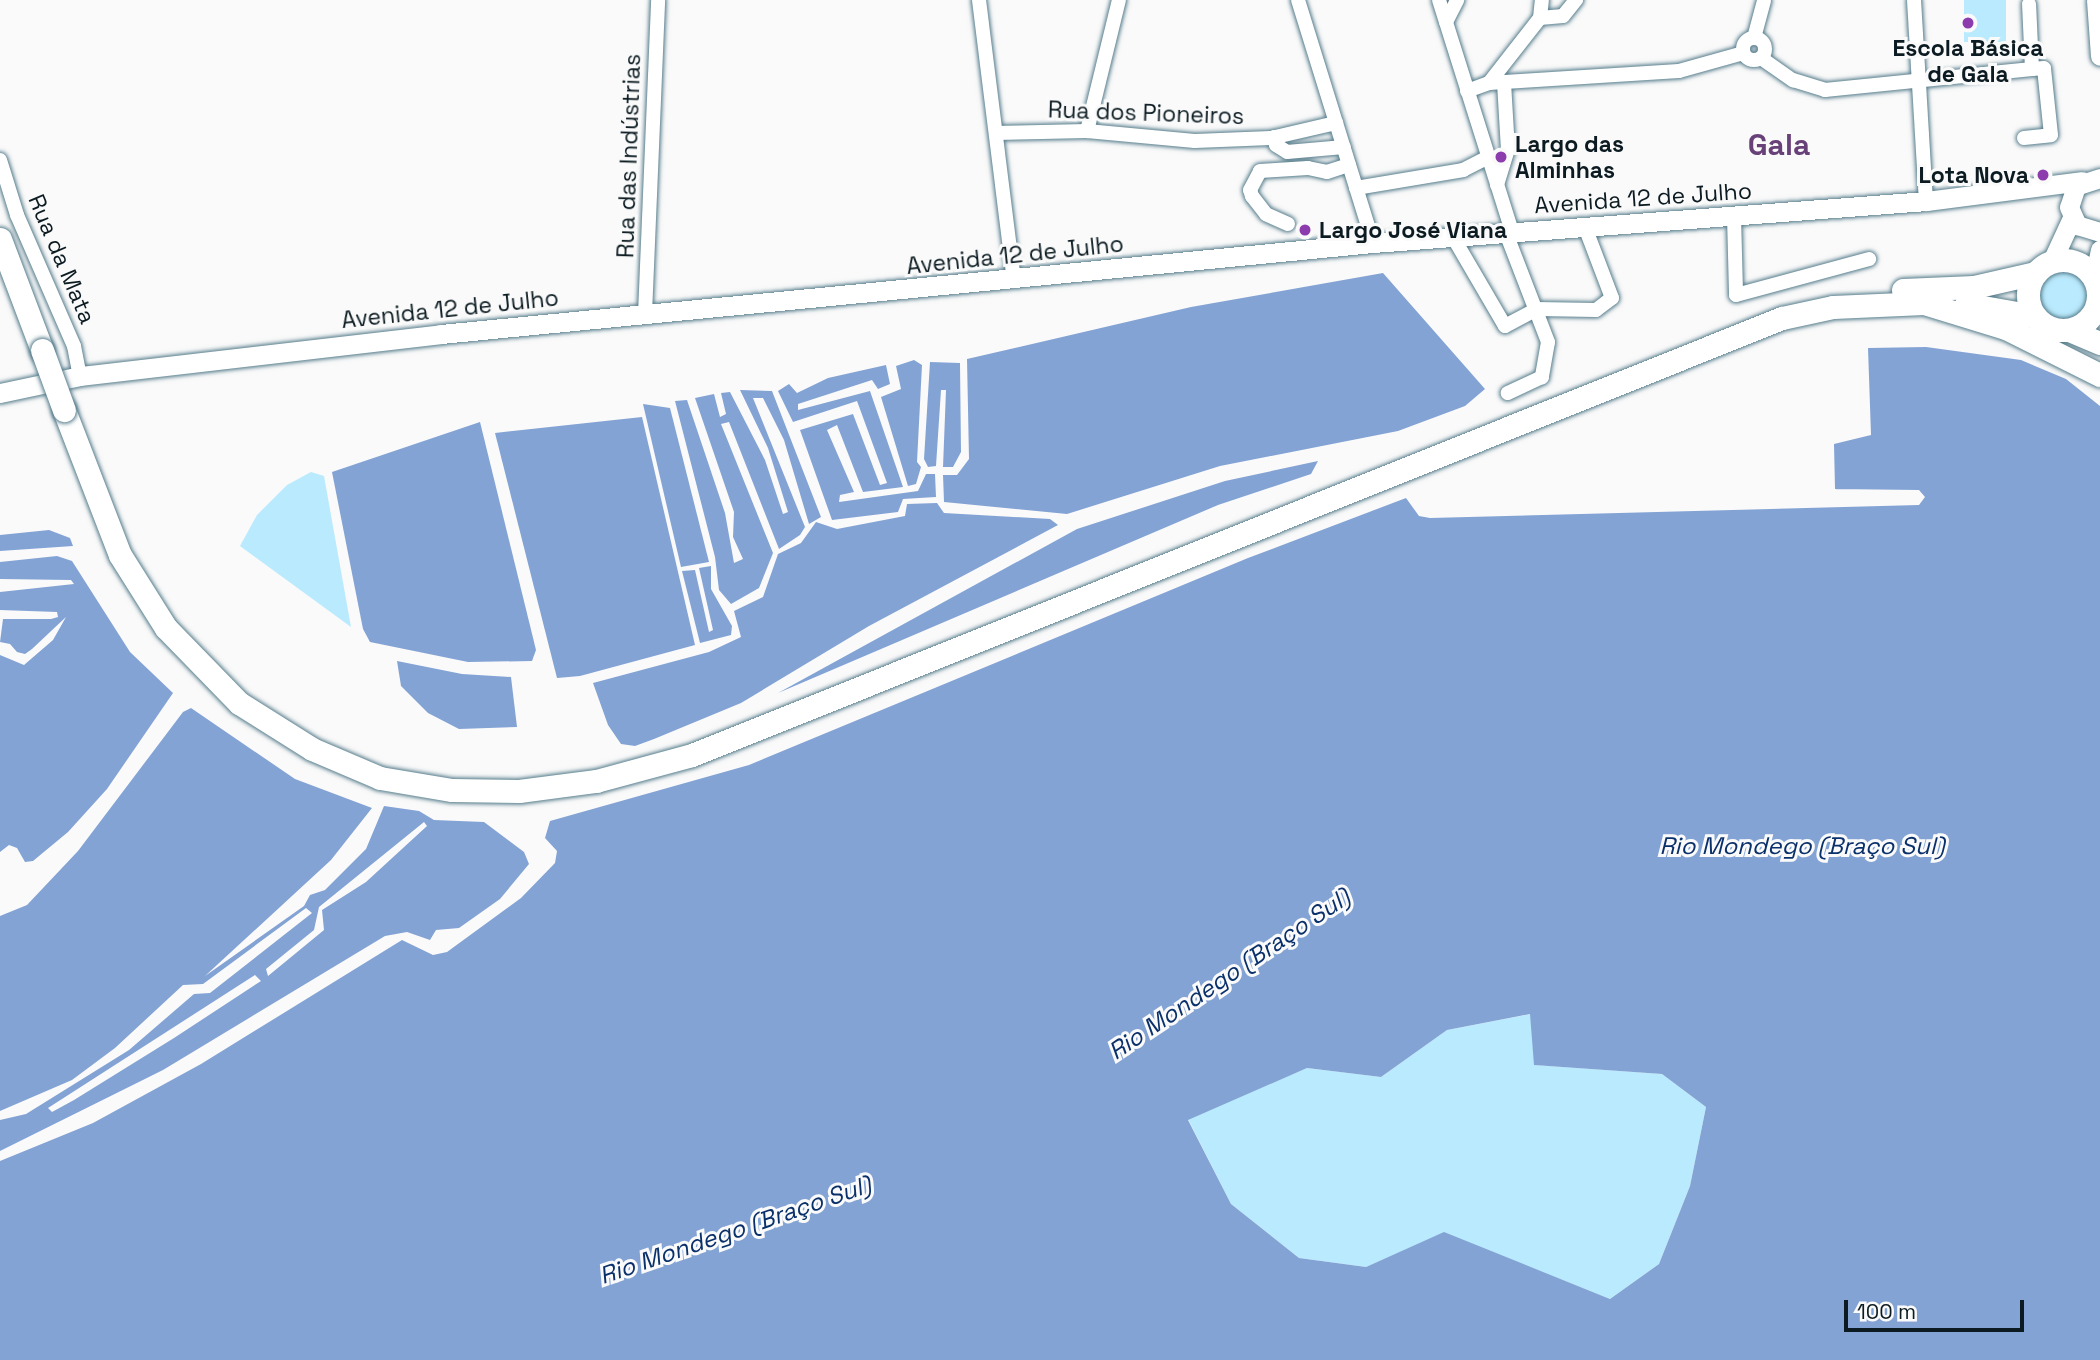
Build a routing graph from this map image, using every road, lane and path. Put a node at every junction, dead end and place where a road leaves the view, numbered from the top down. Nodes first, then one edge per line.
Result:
1 (658, 0) edge
2 (979, 0) edge
3 (1119, 0) edge
4 (1298, 0) edge
5 (1439, 0) edge
6 (1457, 0) edge
7 (1542, 0) edge
8 (1576, 0) edge
9 (1764, 0) edge
10 (1914, 0) edge
11 (2096, 0) edge
12 (2029, 4) dead end
13 (1540, 18) junction
14 (1446, 22) junction
15 (1754, 38) junction
16 (1743, 53) junction
17 (2100, 56) edge
18 (1761, 58) junction
19 (2032, 69) junction
20 (1918, 81) junction
21 (1497, 83) junction
22 (1468, 91) junction
23 (1336, 123) junction
24 (1087, 131) junction
25 (996, 133) junction
26 (1274, 137) junction
27 (2024, 138) dead end
28 (1344, 147) junction
29 (1488, 157) junction
30 (2100, 158) edge
31 (0, 160) edge
32 (1349, 165) junction
33 (2091, 179) edge
34 (1497, 185) junction
35 (1356, 188) junction
36 (2037, 189) junction
37 (1926, 201) junction
38 (2071, 212) junction
39 (1734, 216) junction
40 (1288, 224) dead end
41 (1585, 227) junction
42 (1509, 232) junction
43 (2100, 232) edge
44 (1453, 237) junction
45 (0, 239) edge
46 (1373, 243) junction
47 (2100, 250) edge
48 (1868, 259) dead end
49 (2043, 267) junction
50 (1014, 281) junction
51 (2097, 295) edge
52 (1924, 303) junction
53 (1537, 309) junction
54 (645, 314) junction
55 (2034, 316) junction
56 (1782, 318) junction
57 (2069, 330) junction
58 (2100, 342) edge
59 (2100, 374) edge
60 (80, 376) junction
61 (0, 393) edge
62 (1508, 393) dead end

1 - 54 street, Rua das Indústrias
2 - 25 street
3 - 24 street
4 - 23 street
5 - 14 street
6 - 14 street
7 - 13 street
8 - 13 street
9 - 15 street
10 - 20 street
11 - 17 main road
12 - 19 street
13 - 21 street
14 - 22 street
15 - 16 street
15 - 18 street
16 - 18 street
16 - 21 street
18 - 20 street
19 - 20 street
19 - 27 street
20 - 37 street
21 - 22 street
21 - 34 street
22 - 29 street
23 - 26 street, Rua dos Pioneiros
23 - 28 street
24 - 25 street, Rua dos Pioneiros
24 - 26 street, Rua dos Pioneiros
25 - 50 street
26 - 28 street
28 - 32 street
29 - 34 street
29 - 35 street
30 - 33 main road
31 - 60 street, Rua da Mata
32 - 35 street
32 - 40 street
33 - 36 main road, Avenida 12 de Julho
33 - 38 main road
34 - 42 street
35 - 46 street
36 - 37 main road, Avenida 12 de Julho
36 - 38 main road
37 - 39 main road, Avenida 12 de Julho
38 - 43 main road
38 - 49 main road
39 - 41 main road, Avenida 12 de Julho
39 - 48 street
41 - 42 main road, Avenida 12 de Julho
41 - 53 street
42 - 44 main road, Avenida 12 de Julho
42 - 53 street
44 - 46 main road, Avenida 12 de Julho
44 - 53 street
45 - 56 main road, bridge
46 - 50 main road, Avenida 12 de Julho
47 - 51 main road
49 - 51 main road
49 - 55 main road
49 - 56 main road
50 - 54 main road, Avenida 12 de Julho
51 - 57 main road
52 - 55 main road
52 - 56 main road
52 - 59 main road
53 - 62 street
54 - 60 main road, Avenida 12 de Julho
55 - 57 main road
57 - 58 main road
60 - 61 main road, Avenida 12 de Julho

